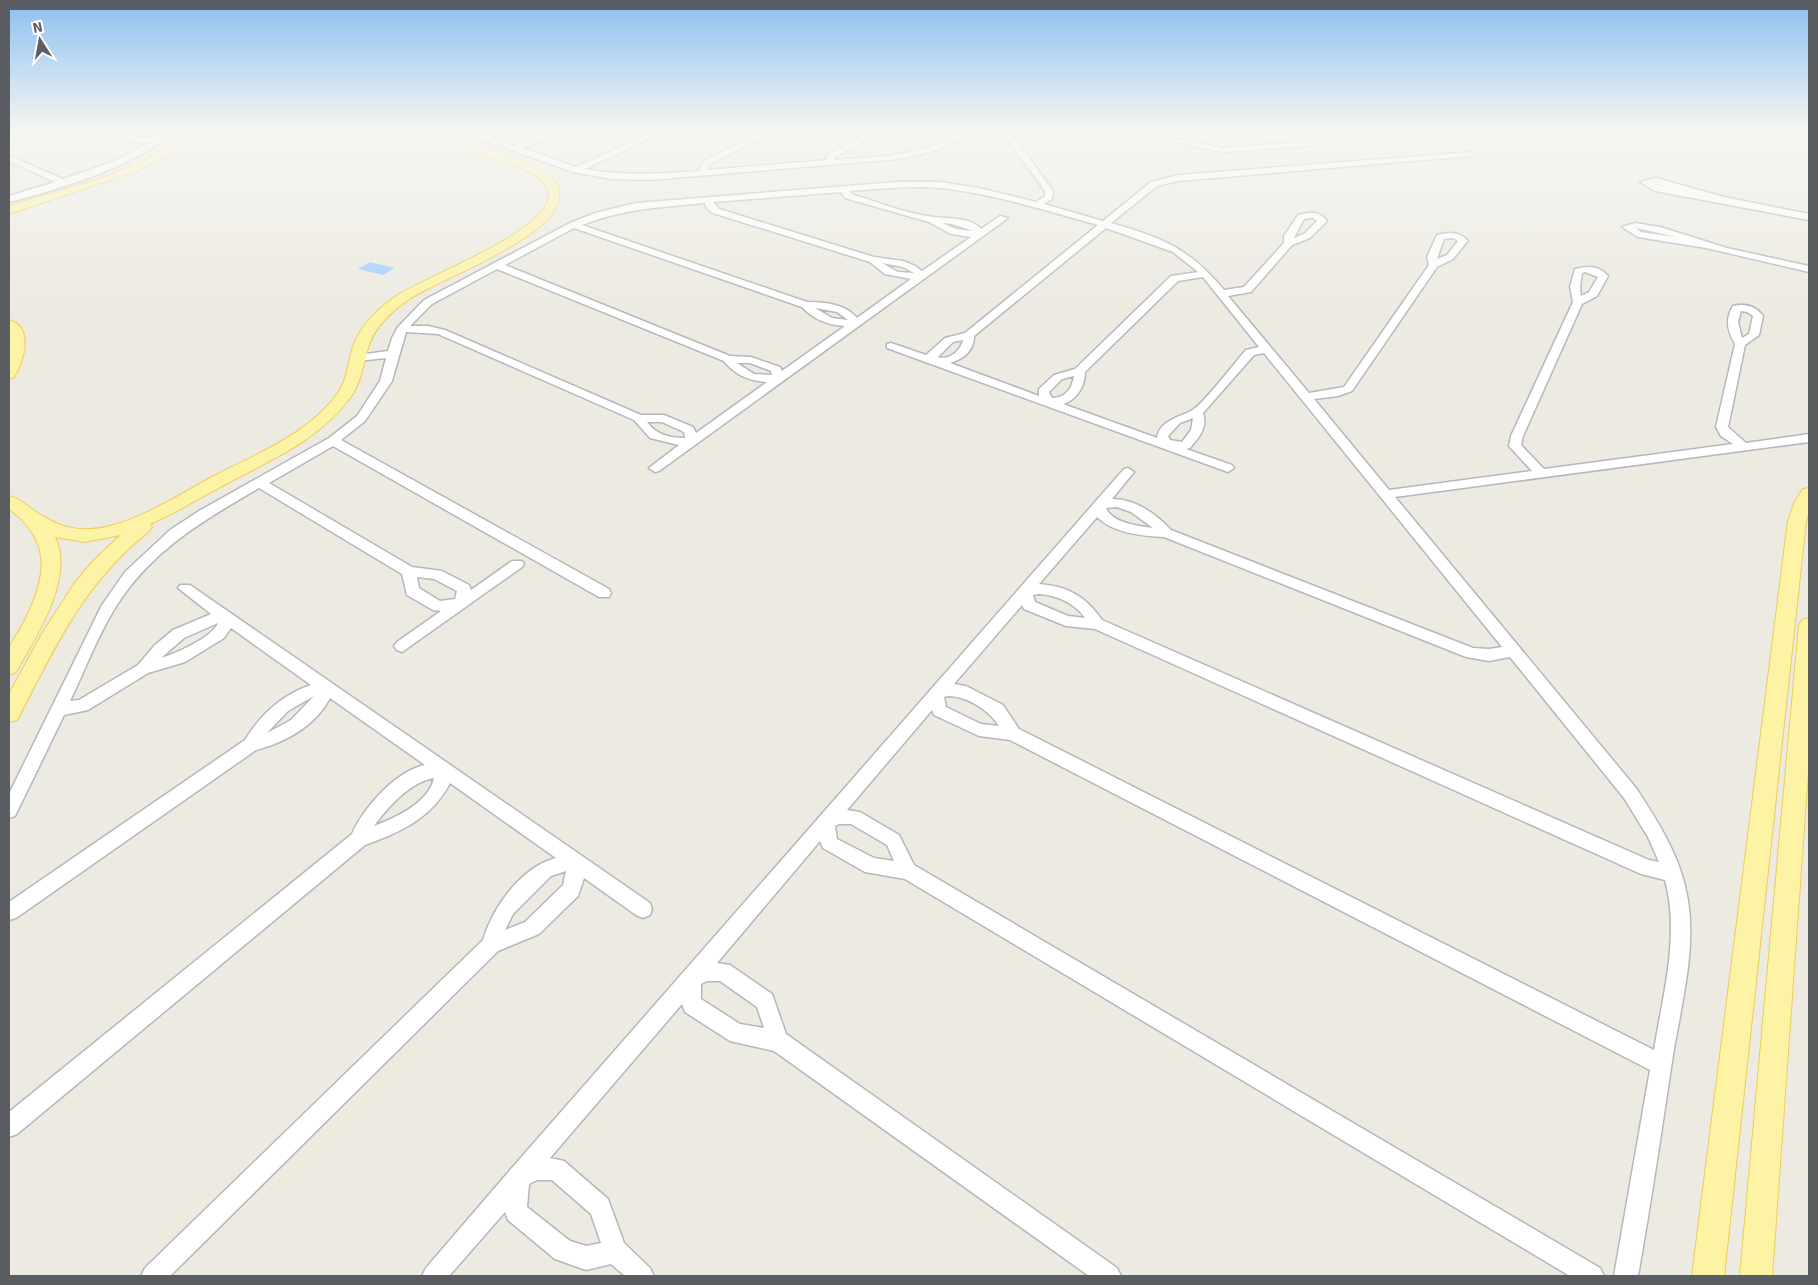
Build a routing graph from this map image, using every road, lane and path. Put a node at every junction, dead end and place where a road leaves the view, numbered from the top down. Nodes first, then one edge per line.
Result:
1 (33, 190) edge
2 (67, 190) edge
3 (554, 190) edge
4 (831, 190) edge
5 (845, 190) edge
6 (972, 190) edge
7 (1048, 190) edge
8 (1145, 190) edge
9 (1667, 190) edge
10 (1698, 190) edge
11 (9, 198) edge
12 (708, 199) junction
13 (1723, 199) junction
14 (1037, 205) junction
15 (9, 210) edge
16 (1809, 217) edge
17 (1002, 218) dead end
18 (1103, 224) junction
19 (574, 225) junction
20 (980, 234) junction
21 (1289, 243) dead end
22 (1711, 246) junction
23 (496, 265) junction
24 (1434, 265) dead end
25 (1809, 269) edge
26 (1205, 274) junction
27 (921, 276) junction
28 (1221, 294) junction
29 (1578, 302) dead end
30 (856, 323) junction
31 (9, 324) edge
32 (402, 329) junction
33 (969, 335) junction
34 (1740, 344) dead end
35 (891, 346) dead end
36 (1266, 349) junction
37 (392, 354) junction
38 (358, 358) junction
39 (936, 362) junction
40 (1079, 371) junction
41 (9, 374) edge
42 (779, 378) junction
43 (1306, 398) junction
44 (1047, 402) junction
45 (1197, 414) junction
46 (639, 418) junction
47 (1809, 438) edge
48 (333, 441) junction
49 (692, 441) junction
50 (1170, 446) junction
51 (1744, 447) junction
52 (655, 468) dead end
53 (1228, 468) dead end
54 (1128, 472) dead end
55 (1542, 474) junction
56 (260, 483) junction
57 (1809, 493) edge
58 (1386, 494) junction
59 (9, 501) edge
60 (172, 506) junction
61 (1099, 506) junction
62 (32, 516) junction
63 (1166, 533) junction
64 (517, 564) dead end
65 (408, 572) junction
66 (185, 588) dead end
67 (1024, 592) junction
68 (604, 593) dead end
69 (462, 604) junction
70 (225, 616) junction
71 (1097, 624) junction
72 (1809, 625) edge
73 (402, 646) dead end
74 (1513, 651) junction
75 (9, 667) edge
76 (17, 684) edge
77 (326, 687) junction
78 (937, 694) junction
79 (59, 709) junction
80 (9, 714) edge
81 (1013, 734) junction
82 (444, 769) junction
83 (9, 812) edge
84 (826, 822) junction
85 (359, 839) junction
86 (575, 861) junction
87 (908, 871) junction
88 (1673, 874) junction
89 (643, 909) dead end
90 (9, 912) edge
91 (491, 945) junction
92 (692, 978) junction
93 (778, 1041) junction
94 (1663, 1066) junction
95 (9, 1126) edge
96 (519, 1177) junction
97 (614, 1251) junction
98 (153, 1276) edge
99 (434, 1276) edge
100 (642, 1276) edge
101 (1109, 1276) edge
102 (1592, 1276) edge
103 (1626, 1276) edge
104 (1708, 1276) edge
105 (1756, 1276) edge

1 - 11 street
2 - 15 main road
3 - 38 main road
4 - 12 street
5 - 20 street
6 - 14 street
7 - 14 street
8 - 18 street
9 - 13 street
10 - 13 street
12 - 19 street
12 - 27 street
13 - 16 street
14 - 18 street
17 - 20 street
18 - 26 street
18 - 33 street
19 - 23 street
19 - 30 street
20 - 27 street
21 - 28 street
22 - 22 street
22 - 25 street
23 - 32 street
23 - 42 street
24 - 43 street
26 - 28 street
26 - 40 street
27 - 30 street
28 - 36 street
29 - 55 street
30 - 42 street
31 - 41 main road
32 - 37 street
32 - 46 street
33 - 39 street
33 - 39 street
34 - 51 street
35 - 39 street
36 - 43 street
36 - 45 street
37 - 38 street
37 - 48 street
38 - 60 main road
39 - 44 street
40 - 44 street
40 - 44 street
42 - 49 street
43 - 58 street
44 - 50 street
45 - 50 street
45 - 50 street
46 - 49 street
46 - 49 street
47 - 51 street
48 - 56 street
48 - 68 street
49 - 52 street
50 - 53 street
51 - 55 street
54 - 61 street
55 - 58 street
56 - 65 street
56 - 79 street
57 - 104 main road
58 - 74 street
59 - 62 main road
60 - 62 main road
60 - 76 main road
61 - 63 street
61 - 63 street
61 - 67 street
62 - 75 main road
63 - 74 street
64 - 69 street
65 - 69 street
65 - 69 street
66 - 70 street
67 - 71 street
67 - 71 street
67 - 78 street
69 - 73 street
70 - 77 street
70 - 79 street
71 - 88 street
72 - 105 main road
74 - 88 street
76 - 80 main road
77 - 82 street
77 - 90 street
78 - 81 street
78 - 81 street
78 - 84 street
79 - 83 street
81 - 94 street
82 - 85 street
82 - 85 street
82 - 86 street
84 - 87 street
84 - 87 street
84 - 92 street
85 - 95 street
86 - 89 street
86 - 91 street
86 - 91 street
87 - 102 street
88 - 94 street
91 - 98 street
92 - 93 street
92 - 93 street
92 - 96 street
93 - 101 street
94 - 103 street
96 - 97 street
96 - 97 street
96 - 99 street
97 - 100 street

